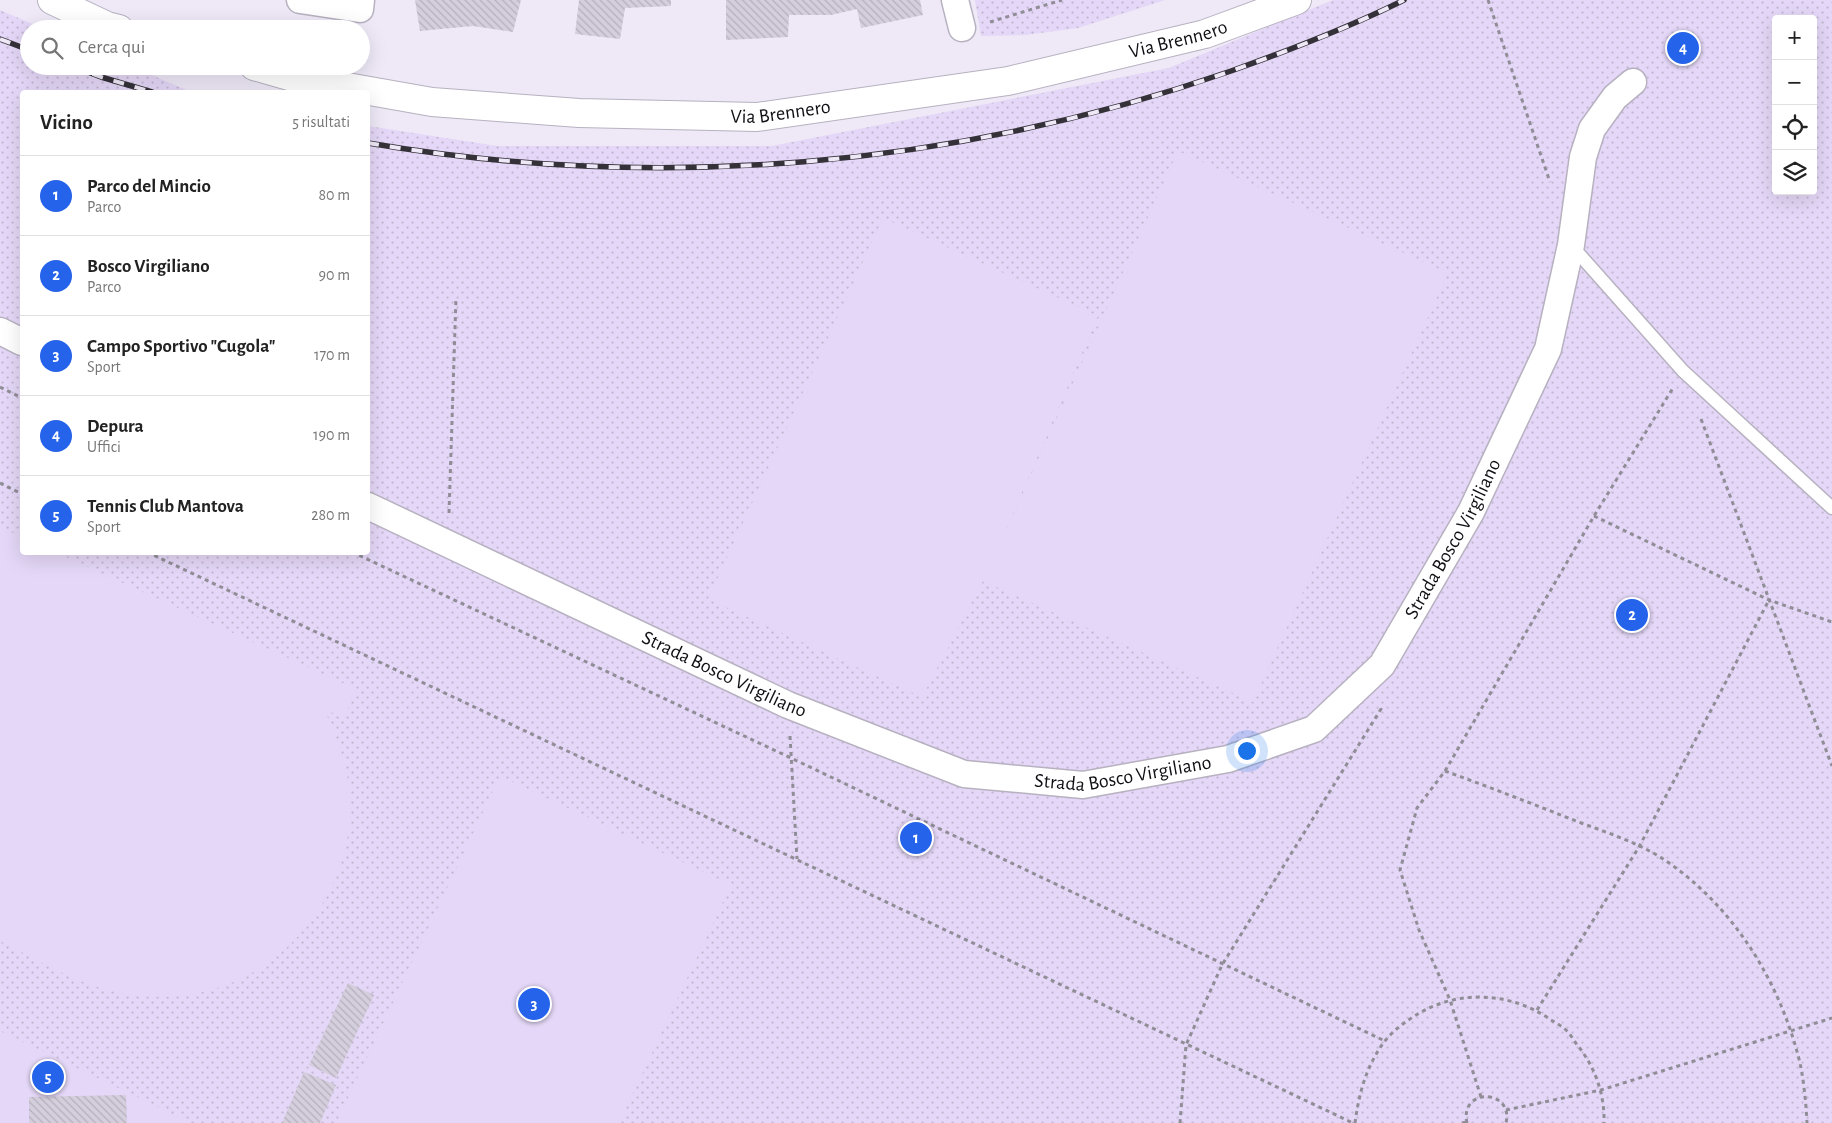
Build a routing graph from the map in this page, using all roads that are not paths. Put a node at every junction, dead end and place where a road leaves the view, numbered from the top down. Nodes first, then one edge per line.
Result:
1 (52, 0) edge
2 (300, 0) edge
3 (362, 0) edge
4 (955, 0) edge
5 (1297, 0) edge
6 (95, 20) edge
7 (962, 28) road end
8 (286, 75) edge
9 (1633, 82) dead end
10 (364, 90) edge
11 (370, 91) edge
12 (1571, 245) junction
13 (0, 331) edge
14 (20, 341) edge
15 (370, 507) edge
16 (1832, 508) edge

1 - 6 main road
2 - 3 street
4 - 7 street
5 - 11 main road, Via Brennero
8 - 10 main road, Via Brennero
9 - 12 street, Strada Bosco Virgiliano
12 - 15 street, Strada Bosco Virgiliano
12 - 16 lane
13 - 14 street

